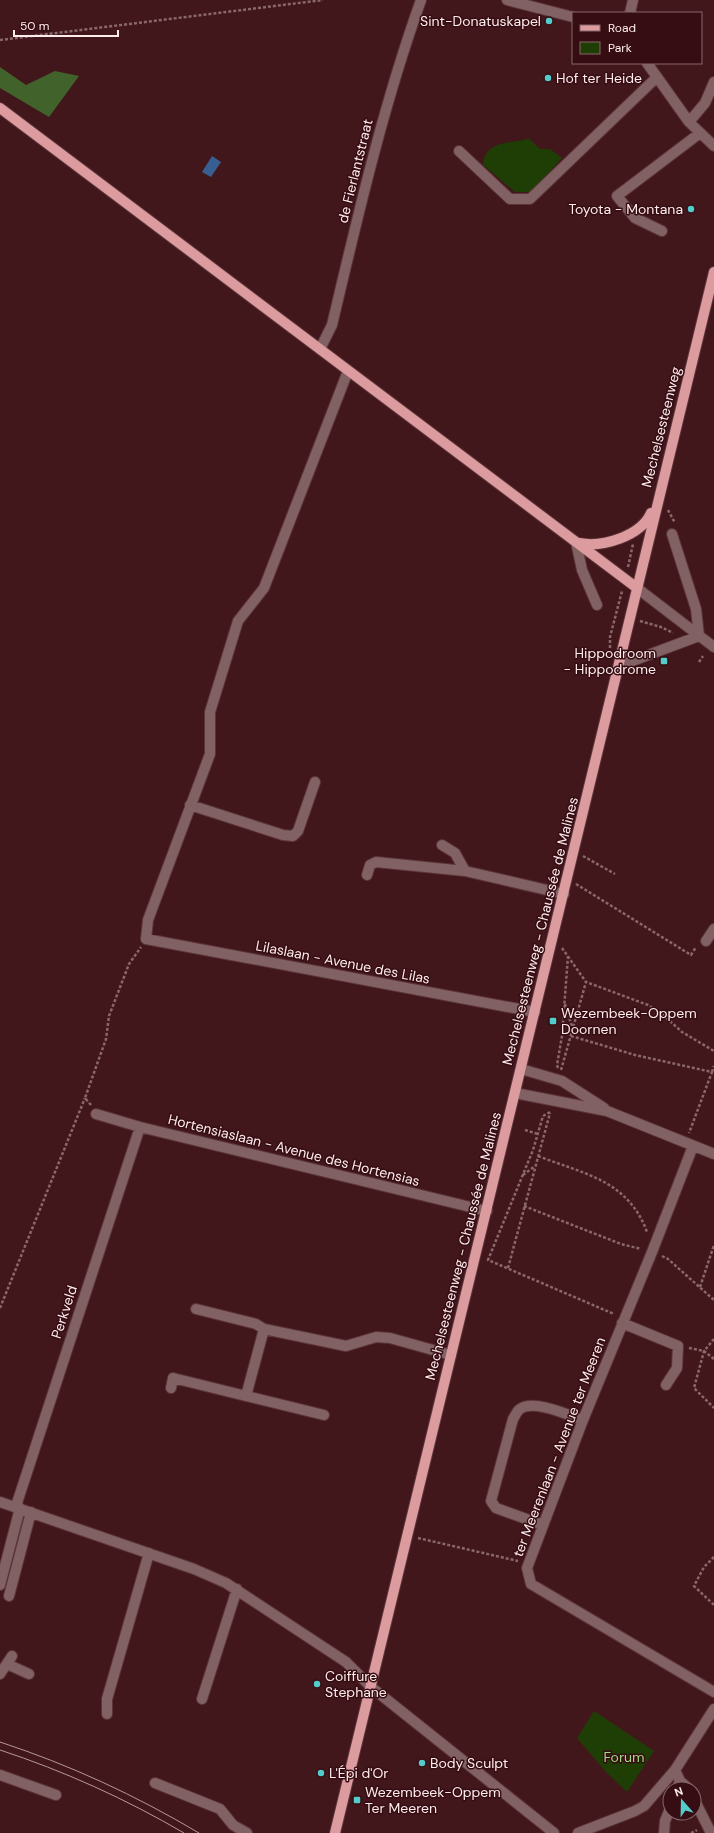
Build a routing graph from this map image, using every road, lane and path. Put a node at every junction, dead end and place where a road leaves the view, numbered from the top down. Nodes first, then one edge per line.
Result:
1 (323, 0) edge
2 (421, 0) edge
3 (507, 0) edge
4 (633, 0) edge
5 (630, 12) edge
6 (572, 16) edge
7 (0, 40) edge
8 (648, 64) edge
9 (657, 77) junction
10 (714, 82) edge
11 (0, 108) edge
12 (689, 122) junction
13 (700, 133) junction
14 (714, 146) edge
15 (459, 151) dead end
16 (662, 230) dead end
17 (714, 272) edge
18 (320, 349) junction
19 (348, 371) junction
20 (659, 494) junction
21 (672, 534) dead end
22 (576, 542) junction
23 (637, 588) junction
24 (597, 605) dead end
25 (640, 621) dead end
26 (675, 634) dead end
27 (700, 636) junction
28 (714, 646) edge
29 (703, 656) dead end
30 (699, 662) dead end
31 (619, 666) junction
32 (315, 782) dead end
33 (190, 805) junction
34 (442, 845) dead end
35 (574, 851) junction
36 (465, 871) junction
37 (615, 874) dead end
38 (367, 875) dead end
39 (567, 879) junction
40 (564, 894) junction
41 (714, 929) edge
42 (553, 936) junction
43 (146, 939) junction
44 (706, 941) joint
45 (568, 956) junction
46 (586, 982) junction
47 (564, 1003) junction
48 (535, 1012) junction
49 (573, 1030) junction
50 (571, 1036) junction
51 (714, 1051) edge
52 (714, 1066) edge
53 (521, 1070) junction
54 (712, 1072) junction
55 (515, 1093) junction
56 (85, 1098) junction
57 (607, 1111) junction
58 (96, 1114) joint
59 (140, 1127) junction
60 (525, 1130) dead end
61 (538, 1134) junction
62 (689, 1144) junction
63 (714, 1154) edge
64 (538, 1156) junction
65 (536, 1165) junction
66 (523, 1175) junction
67 (524, 1206) junction
68 (486, 1211) junction
69 (714, 1245) edge
70 (652, 1252) junction
71 (508, 1268) junction
72 (700, 1287) junction
73 (714, 1300) edge
74 (0, 1308) edge
75 (196, 1309) dead end
76 (623, 1321) junction
77 (264, 1329) junction
78 (714, 1339) edge
79 (678, 1346) junction
80 (704, 1351) junction
81 (451, 1355) junction
82 (714, 1359) edge
83 (666, 1385) dead end
84 (171, 1388) dead end
85 (246, 1396) junction
86 (714, 1408) edge
87 (324, 1415) dead end
88 (582, 1420) junction
89 (0, 1502) edge
90 (18, 1507) junction
91 (31, 1512) junction
92 (543, 1525) junction
93 (408, 1535) junction
94 (149, 1553) junction
95 (714, 1557) edge
96 (528, 1563) junction
97 (0, 1585) edge
98 (237, 1589) junction
99 (8, 1596) dead end
100 (714, 1605) edge
101 (0, 1674) edge
102 (29, 1674) dead end
103 (371, 1687) junction
104 (714, 1692) edge
105 (202, 1699) dead end
106 (107, 1714) dead end
107 (713, 1714) edge
108 (675, 1770) junction
109 (0, 1776) edge
110 (678, 1781) edge
111 (155, 1783) dead end
112 (56, 1795) dead end
113 (702, 1815) edge
114 (665, 1821) edge
115 (247, 1833) edge
116 (335, 1833) edge
117 (554, 1833) edge
118 (578, 1833) edge
119 (664, 1833) edge
120 (711, 1833) edge

1 - 7 path
2 - 18 street, de Fierlantstraat
3 - 6 street
4 - 5 street
8 - 9 street
9 - 12 street
9 - 15 street
10 - 12 street
11 - 18 main road
12 - 13 street
13 - 14 street
13 - 16 street
17 - 20 main road, Mechelsesteenweg
18 - 19 main road
19 - 22 main road
19 - 33 street
20 - 22 main road
20 - 23 main road, Mechelsesteenweg
21 - 27 street
22 - 23 main road
22 - 24 street
23 - 27 street
23 - 31 main road, Mechelsesteenweg - Chaussée de Malines
25 - 26 path
27 - 28 street
27 - 31 street
29 - 30 path
31 - 35 main road, Mechelsesteenweg - Chaussée de Malines
32 - 33 street
33 - 43 street
34 - 36 street
35 - 37 path
35 - 39 main road, Mechelsesteenweg - Chaussée de Malines
36 - 38 street
36 - 40 street
39 - 40 main road, Mechelsesteenweg - Chaussée de Malines
39 - 44 path
40 - 42 main road, Mechelsesteenweg - Chaussée de Malines
41 - 44 street
42 - 45 path
42 - 48 main road, Mechelsesteenweg - Chaussée de Malines
43 - 48 street, Lilaslaan - Avenue des Lilas
43 - 56 path
45 - 46 path
45 - 47 path
46 - 49 path
46 - 51 path
47 - 49 path
47 - 50 path
48 - 53 main road, Mechelsesteenweg - Chaussée de Malines
49 - 50 path
50 - 54 path
52 - 54 path
53 - 55 main road, Mechelsesteenweg - Chaussée de Malines
53 - 57 street
54 - 62 path
55 - 57 street
55 - 68 main road, Mechelsesteenweg - Chaussée de Malines
56 - 58 path
56 - 74 path
57 - 62 street
58 - 59 street, Hortensiaslaan - Avenue des Hortensias
59 - 68 street, Hortensiaslaan - Avenue des Hortensias
59 - 90 street, Perkveld
60 - 61 path
61 - 64 path
61 - 66 path
62 - 63 street
62 - 70 street, ter Meerenlaan - Avenue ter Meeren
64 - 65 path
64 - 70 path
65 - 66 path
65 - 67 path
66 - 71 path
67 - 70 path
67 - 71 path
68 - 81 main road, Mechelsesteenweg - Chaussée de Malines
69 - 72 path
70 - 72 path
70 - 76 street, ter Meerenlaan - Avenue ter Meeren
71 - 76 path
72 - 73 path
75 - 77 street
76 - 79 street
76 - 88 street, ter Meerenlaan - Avenue ter Meeren
77 - 81 street
77 - 85 street
78 - 80 path
79 - 80 path
79 - 83 street
80 - 82 path
80 - 86 path
81 - 93 main road, Mechelsesteenweg - Chaussée de Malines
84 - 85 street
85 - 87 street
88 - 92 street, ter Meerenlaan - Avenue ter Meeren
88 - 92 street
89 - 90 street
90 - 91 street
90 - 97 street, Perkveld
91 - 94 street
91 - 99 street
92 - 96 street, ter Meerenlaan - Avenue ter Meeren
93 - 96 path
93 - 103 main road, Mechelsesteenweg - Chaussée de Malines
94 - 98 street
94 - 106 street
95 - 100 path
96 - 104 street, ter Meerenlaan - Avenue ter Meeren
98 - 103 street
98 - 105 street
101 - 102 street
103 - 116 main road, Mechelsesteenweg - Chaussée de Malines
103 - 117 street
107 - 108 street
108 - 110 street
108 - 118 street
109 - 112 street
111 - 115 street
113 - 120 street
114 - 119 street

